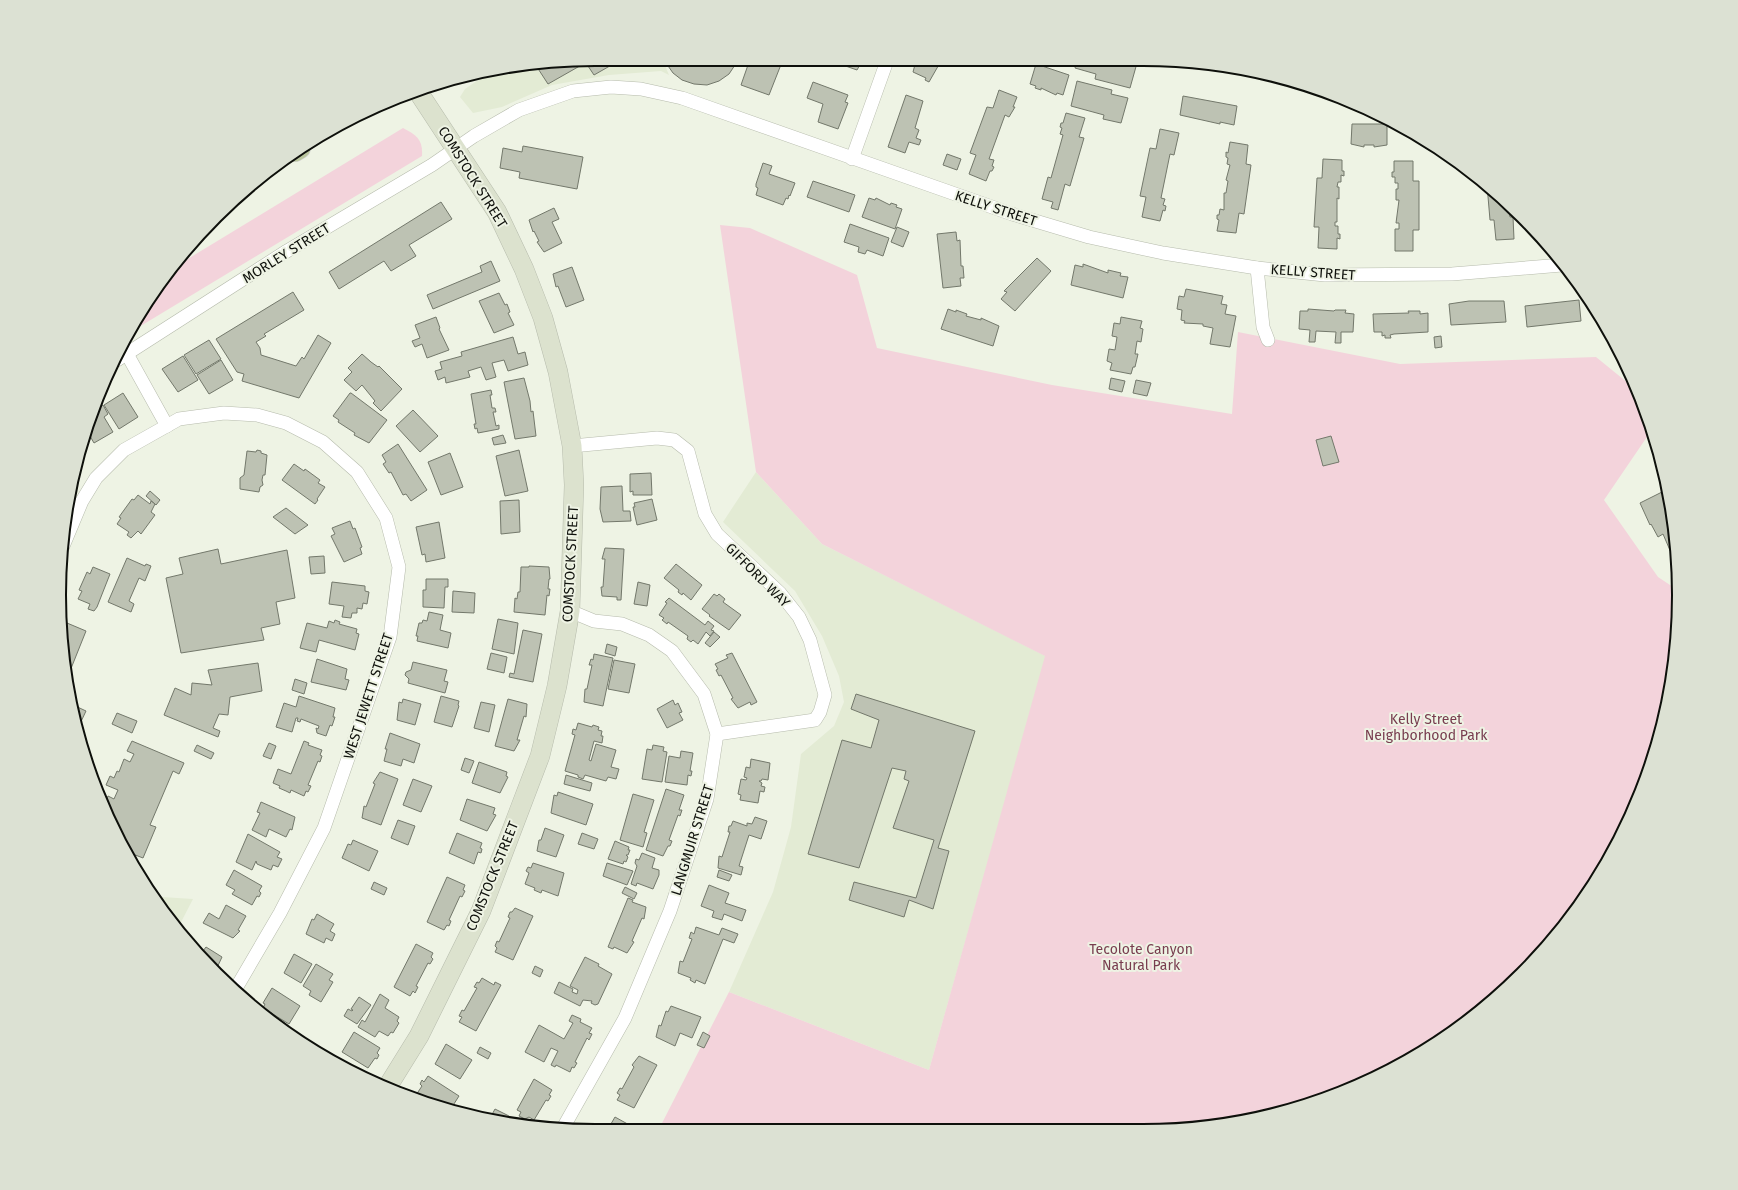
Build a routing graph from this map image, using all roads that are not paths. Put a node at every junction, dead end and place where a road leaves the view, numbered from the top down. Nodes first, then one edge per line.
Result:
1 (885, 66) edge
2 (421, 96) edge
3 (456, 148) junction
4 (852, 159) junction
5 (1557, 265) edge
6 (1257, 268) junction
7 (1268, 340) dead end
8 (124, 356) edge
9 (123, 358) edge
10 (167, 426) junction
11 (572, 446) junction
12 (71, 528) edge
13 (570, 611) junction
14 (717, 734) junction
15 (238, 986) edge
16 (390, 1083) edge
17 (566, 1123) edge

1 - 4 street
2 - 3 street, COMSTOCK STREET
3 - 4 street, KELLY STREET
3 - 8 street, MORLEY STREET
3 - 11 street, COMSTOCK STREET
4 - 6 street, KELLY STREET
5 - 6 street, KELLY STREET
6 - 7 street
9 - 10 street
10 - 12 street, WEST JEWETT STREET
10 - 15 street, WEST JEWETT STREET
11 - 13 street, COMSTOCK STREET
11 - 14 street, GIFFORD WAY
13 - 14 street, LANGMUIR STREET
13 - 16 street, COMSTOCK STREET
14 - 17 street, LANGMUIR STREET

